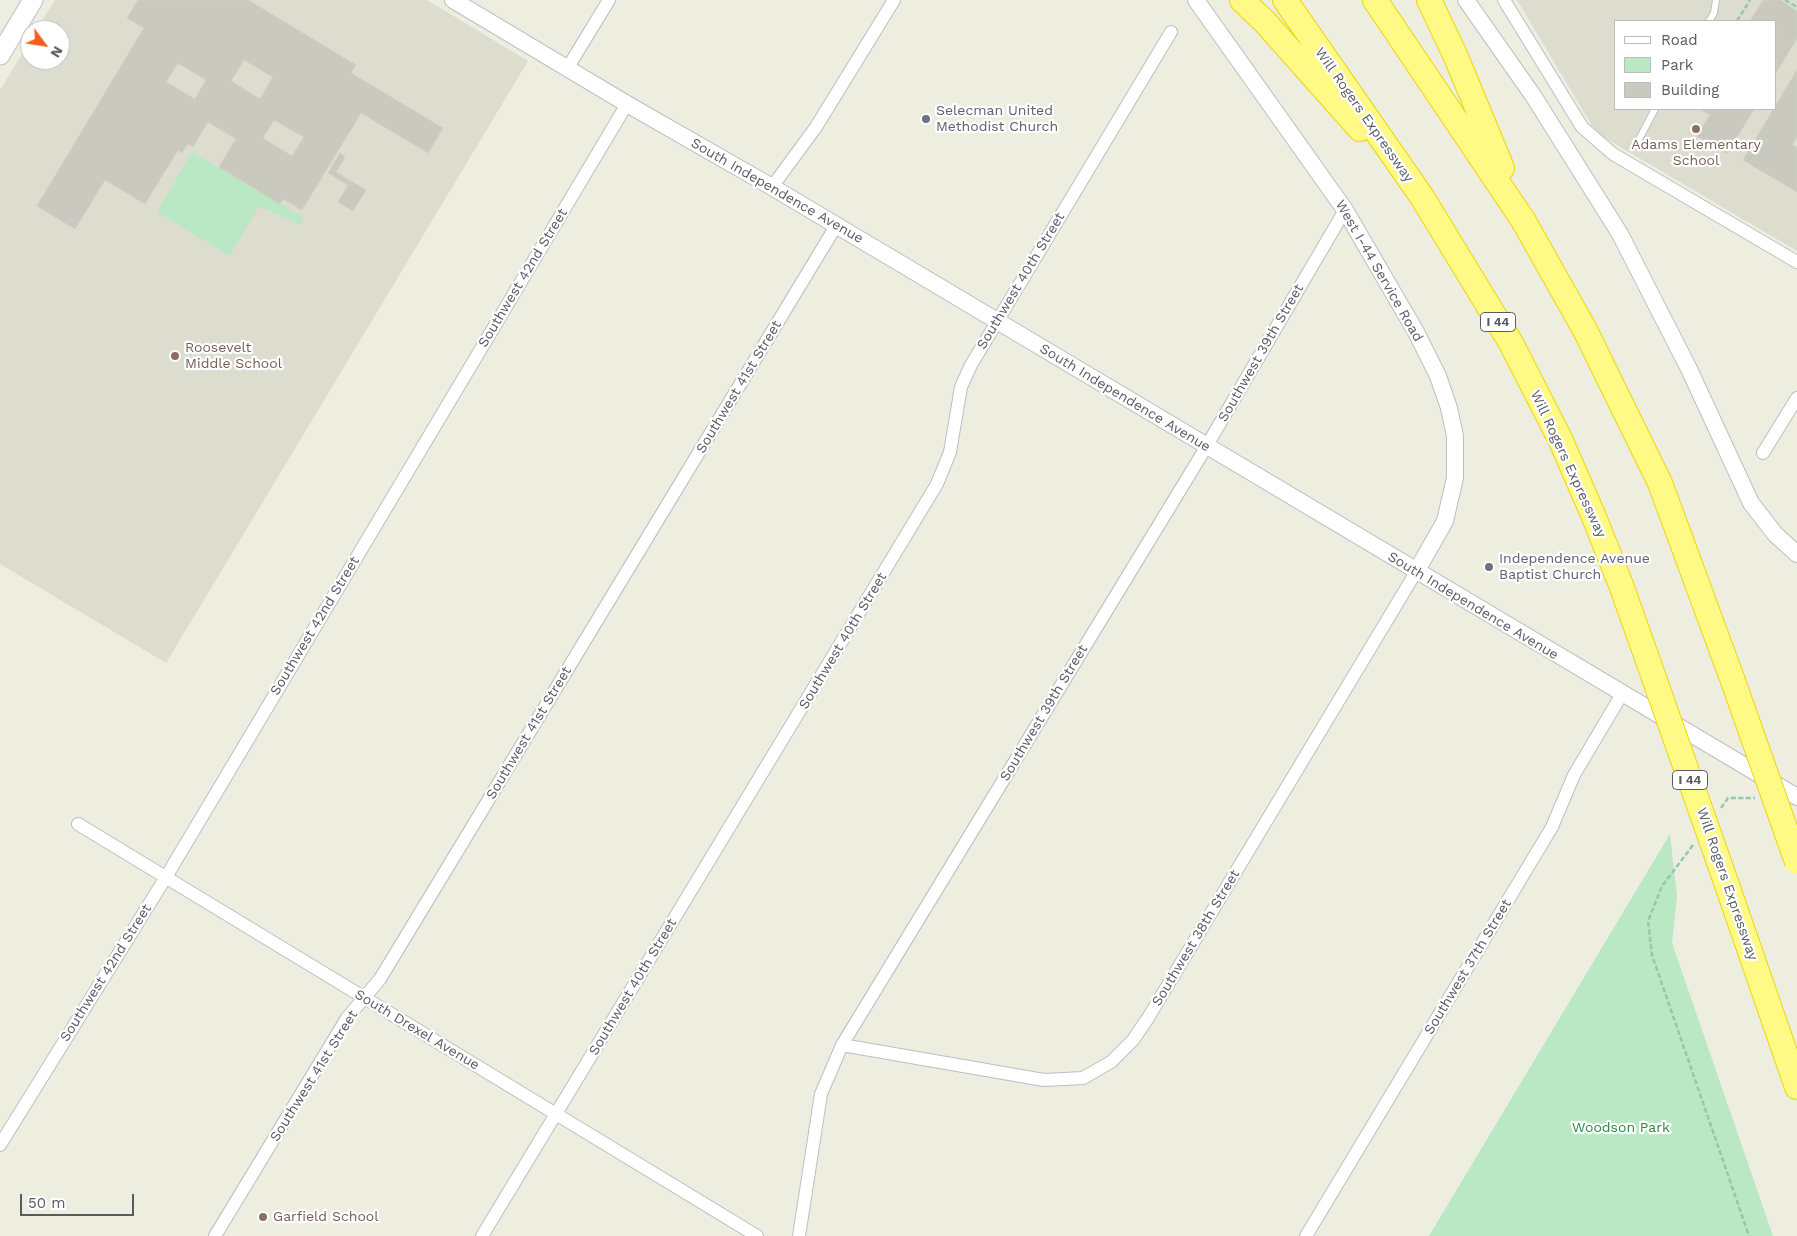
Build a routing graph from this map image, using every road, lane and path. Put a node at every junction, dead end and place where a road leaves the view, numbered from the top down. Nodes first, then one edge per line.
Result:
1 (33, 0) edge
2 (452, 0) edge
3 (609, 0) edge
4 (894, 0) edge
5 (1196, 0) edge
6 (1242, 0) edge
7 (1285, 0) edge
8 (1375, 0) edge
9 (1429, 0) edge
10 (1466, 0) edge
11 (1504, 0) edge
12 (1716, 0) edge
13 (1750, 0) edge
14 (1785, 0) edge
15 (1797, 7) edge
16 (1710, 20) edge
17 (1738, 20) edge
18 (1171, 32) dead end
19 (0, 55) edge
20 (567, 69) junction
21 (627, 104) junction
22 (1655, 110) edge
23 (1636, 145) dead end
24 (772, 187) junction
25 (1422, 197) junction
26 (1345, 210) junction
27 (1523, 220) junction
28 (836, 226) junction
29 (1797, 262) edge
30 (997, 322) junction
31 (1797, 398) edge
32 (1207, 446) junction
33 (1763, 453) dead end
34 (1797, 554) edge
35 (1416, 572) junction
36 (1622, 694) junction
37 (1797, 797) edge
38 (1758, 798) dead end
39 (1717, 813) dead end
40 (78, 824) dead end
41 (1695, 842) dead end
42 (1797, 862) edge
43 (166, 877) junction
44 (364, 998) junction
45 (842, 1045) junction
46 (1797, 1087) edge
47 (556, 1115) junction
48 (0, 1145) edge
49 (215, 1236) edge
50 (482, 1236) edge
51 (757, 1236) edge
52 (799, 1236) edge
53 (1306, 1236) edge
54 (1749, 1236) edge

1 - 19 main road
2 - 20 street, South Independence Avenue
3 - 20 street
4 - 24 street
5 - 26 street, West I-44 Service Road
6 - 25 highway
7 - 25 highway, Will Rogers Expressway / I 44
8 - 27 highway
9 - 27 highway
10 - 34 street
11 - 29 street
12 - 16 lane
13 - 17 path
14 - 15 path
18 - 30 street, Southwest 40th Street
20 - 21 street, South Independence Avenue
21 - 24 street, South Independence Avenue
21 - 43 street, Southwest 42nd Street
22 - 23 lane
24 - 28 street, South Independence Avenue
25 - 46 highway, Will Rogers Expressway / I 44, bridge
26 - 32 street, Southwest 39th Street
26 - 35 street, West I-44 Service Road
27 - 42 highway, bridge
28 - 30 street, South Independence Avenue
28 - 44 street, Southwest 41st Street
30 - 32 street, South Independence Avenue
30 - 47 street, Southwest 40th Street
31 - 33 street
32 - 35 street, South Independence Avenue
32 - 45 street, Southwest 39th Street
35 - 36 street, South Independence Avenue
35 - 45 street, Southwest 38th Street
36 - 37 street, South Independence Avenue
36 - 53 street, Southwest 37th Street
38 - 39 path
40 - 43 street, South Drexel Avenue
41 - 54 path
43 - 44 street, South Drexel Avenue
43 - 48 street, Southwest 42nd Street
44 - 47 street, South Drexel Avenue
44 - 49 street, Southwest 41st Street
45 - 52 street, Southwest 39th Street
47 - 50 street, Southwest 40th Street
47 - 51 street, South Drexel Avenue

